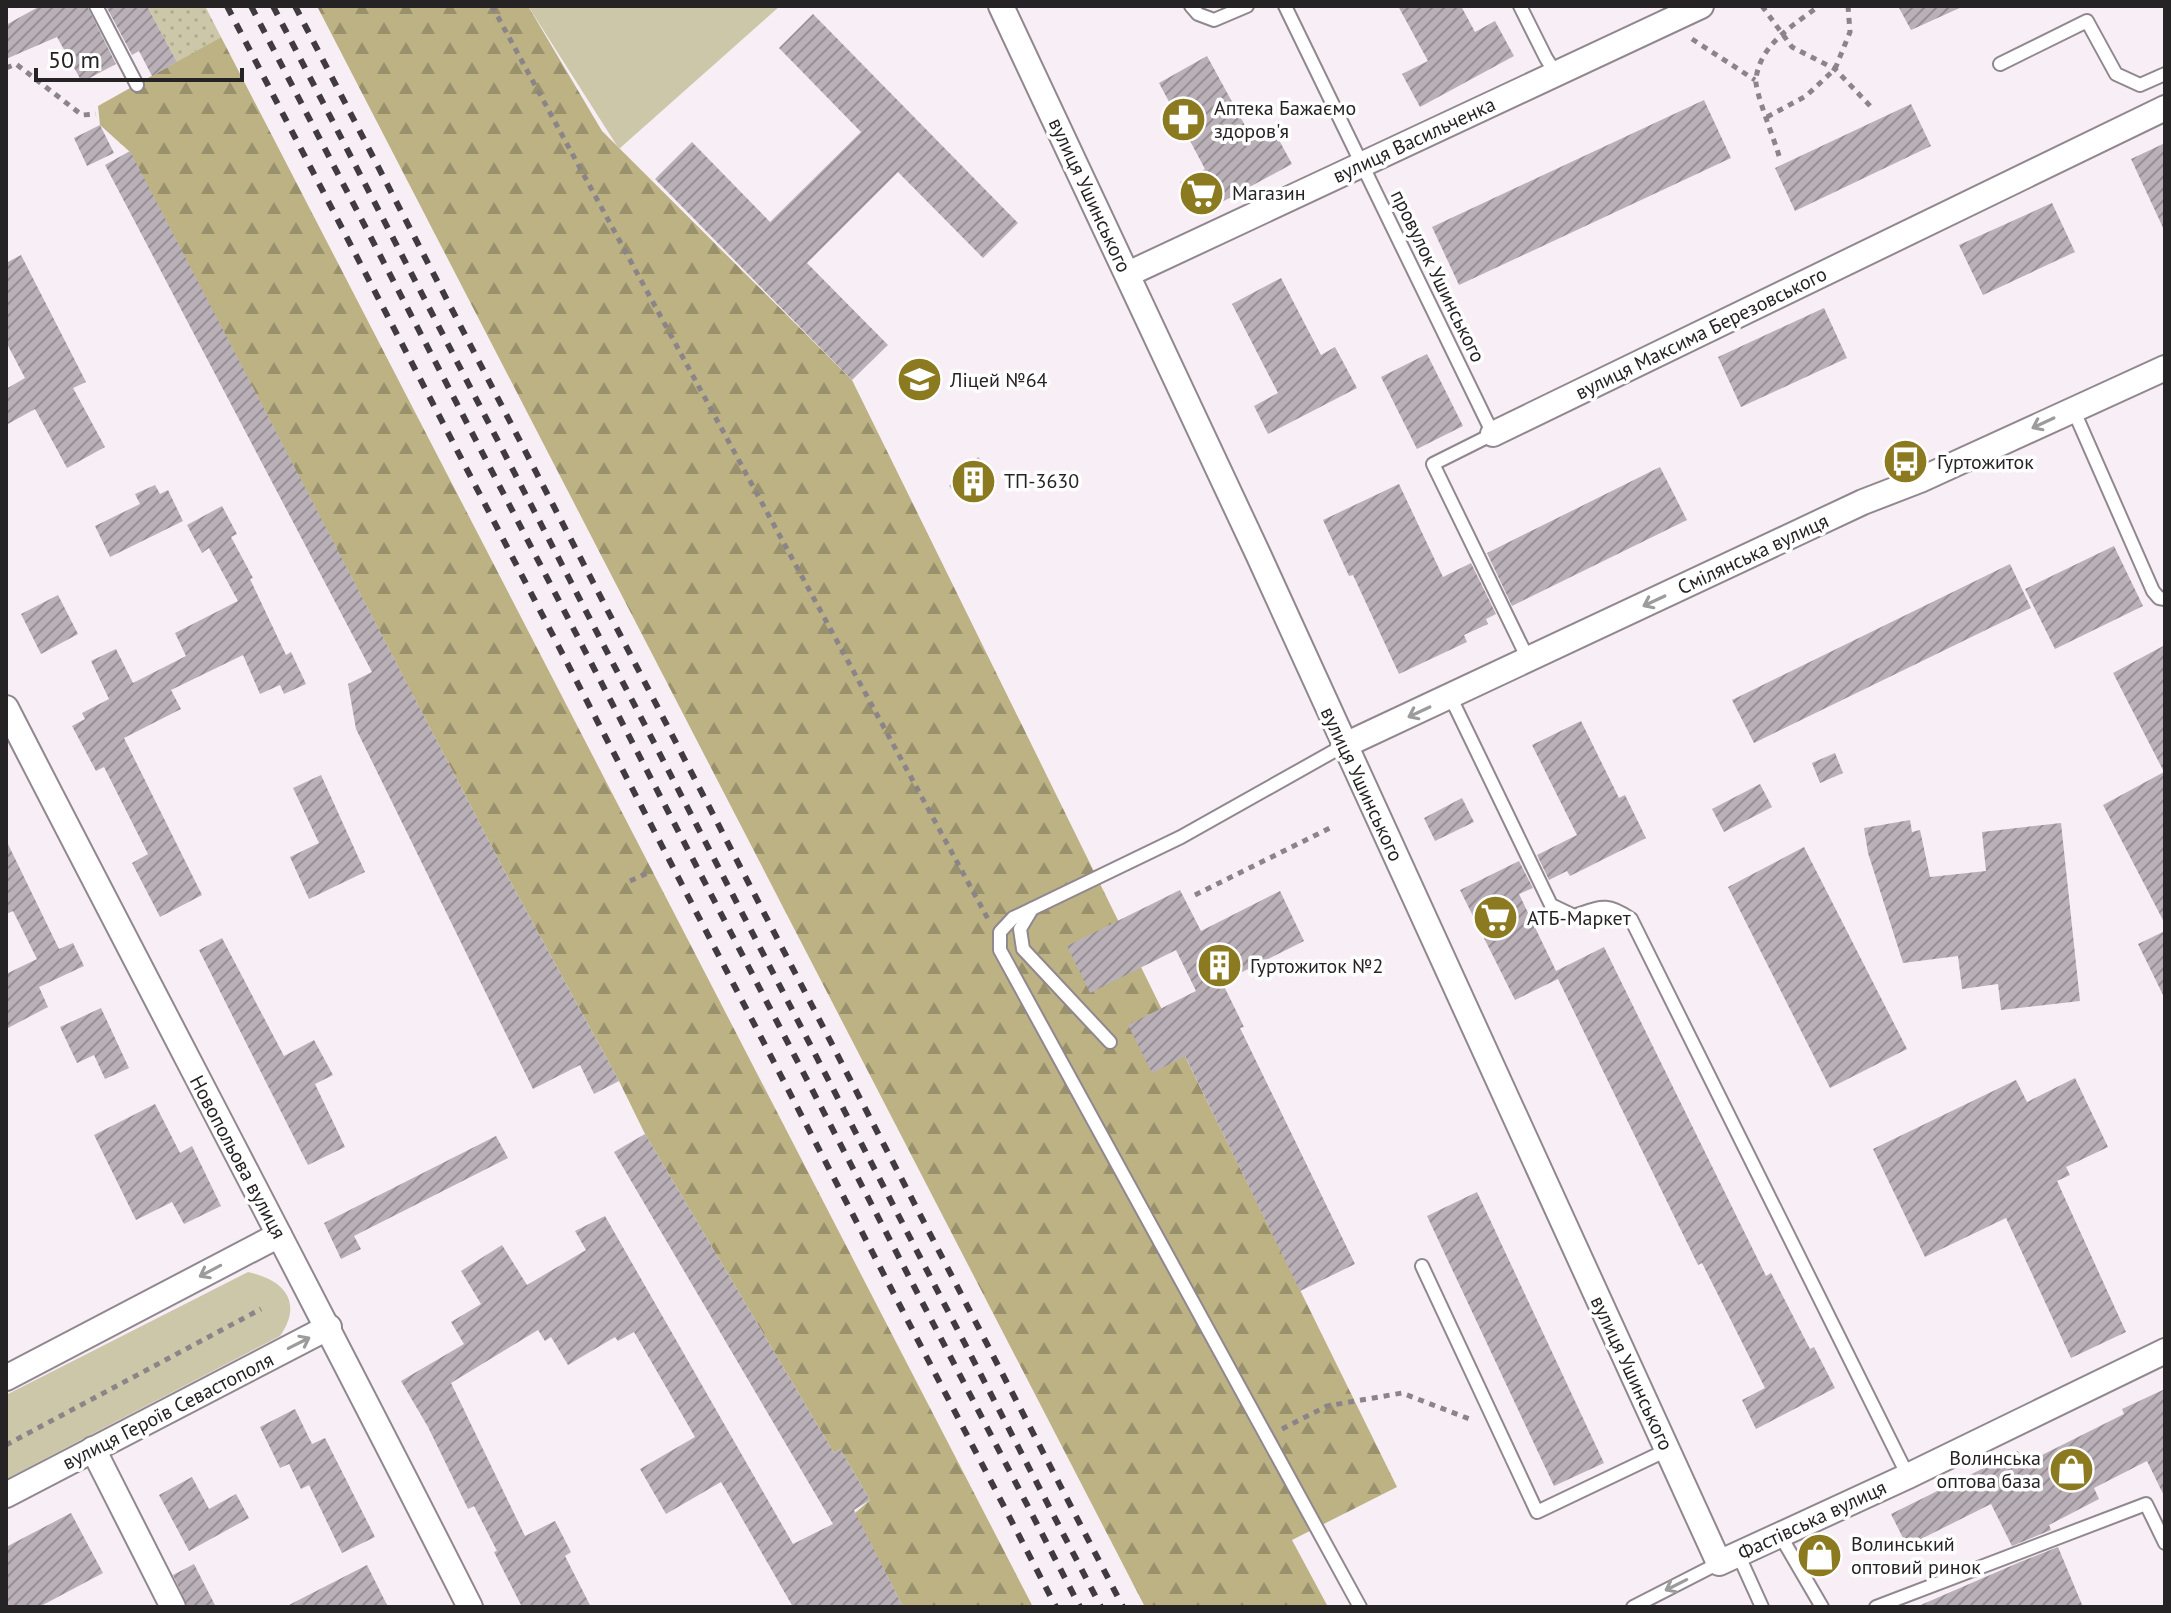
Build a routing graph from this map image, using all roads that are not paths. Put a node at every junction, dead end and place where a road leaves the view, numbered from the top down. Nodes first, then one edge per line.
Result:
1 (96, 6) edge
2 (1001, 6) edge
3 (1191, 6) edge
4 (1247, 6) edge
5 (1285, 6) edge
6 (1520, 6) edge
7 (1701, 6) edge
8 (2000, 64) dead end
9 (1556, 74) junction
10 (2165, 74) edge
11 (137, 85) dead end
12 (2165, 108) edge
13 (1361, 165) junction
14 (1128, 274) junction
15 (2165, 368) edge
16 (2073, 409) junction
17 (1493, 434) junction
18 (2165, 599) edge
19 (1529, 661) junction
20 (1451, 698) junction
21 (6, 708) edge
22 (1343, 746) junction
23 (1032, 909) junction
24 (1110, 1042) dead end
25 (279, 1235) junction
26 (1422, 1266) dead end
27 (329, 1327) junction
28 (2165, 1351) edge
29 (6, 1378) edge
30 (93, 1449) junction
31 (1667, 1450) junction
32 (1908, 1476) junction
33 (6, 1495) edge
34 (1780, 1535) junction
35 (2165, 1543) edge
36 (1728, 1559) junction
37 (173, 1607) edge
38 (470, 1607) edge
39 (1360, 1607) edge
40 (1633, 1607) edge
41 (1762, 1607) edge
42 (1822, 1607) edge
43 (1876, 1607) edge

1 - 11 lane
2 - 14 street, вулиця Ушинського
3 - 4 lane
5 - 13 lane, провулок Ушинського
6 - 9 lane
7 - 9 street, вулиця Васильченка
8 - 10 lane
9 - 13 street, вулиця Васильченка
12 - 17 street, вулиця Максима Березовського
13 - 14 street, вулиця Васильченка
13 - 17 lane, провулок Ушинського
14 - 22 street, вулиця Ушинського
15 - 16 street, Смілянська вулиця
16 - 18 lane
16 -> 19 street, Смілянська вулиця
17 - 19 lane, вулиця Максима Березовського
19 - 20 street, Смілянська вулиця
20 -> 22 street, Смілянська вулиця
20 - 32 lane
21 - 25 street, Новопольова вулиця
22 - 23 lane
22 - 31 street, вулиця Ушинського
23 - 24 lane
23 - 39 lane
25 - 27 street, Новопольова вулиця
25 -> 29 street
26 - 31 lane
30 -> 27 street, вулиця Героїв Севастополя
27 - 38 street, Новопольова вулиця
28 - 32 street, Фастівська вулиця
30 - 33 street, вулиця Героїв Севастополя
30 - 37 street
31 - 36 street, вулиця Ушинського
32 - 34 street, Фастівська вулиця
34 - 36 street, Фастівська вулиця
34 - 42 lane
35 - 43 lane
36 -> 40 lane
36 - 41 lane

